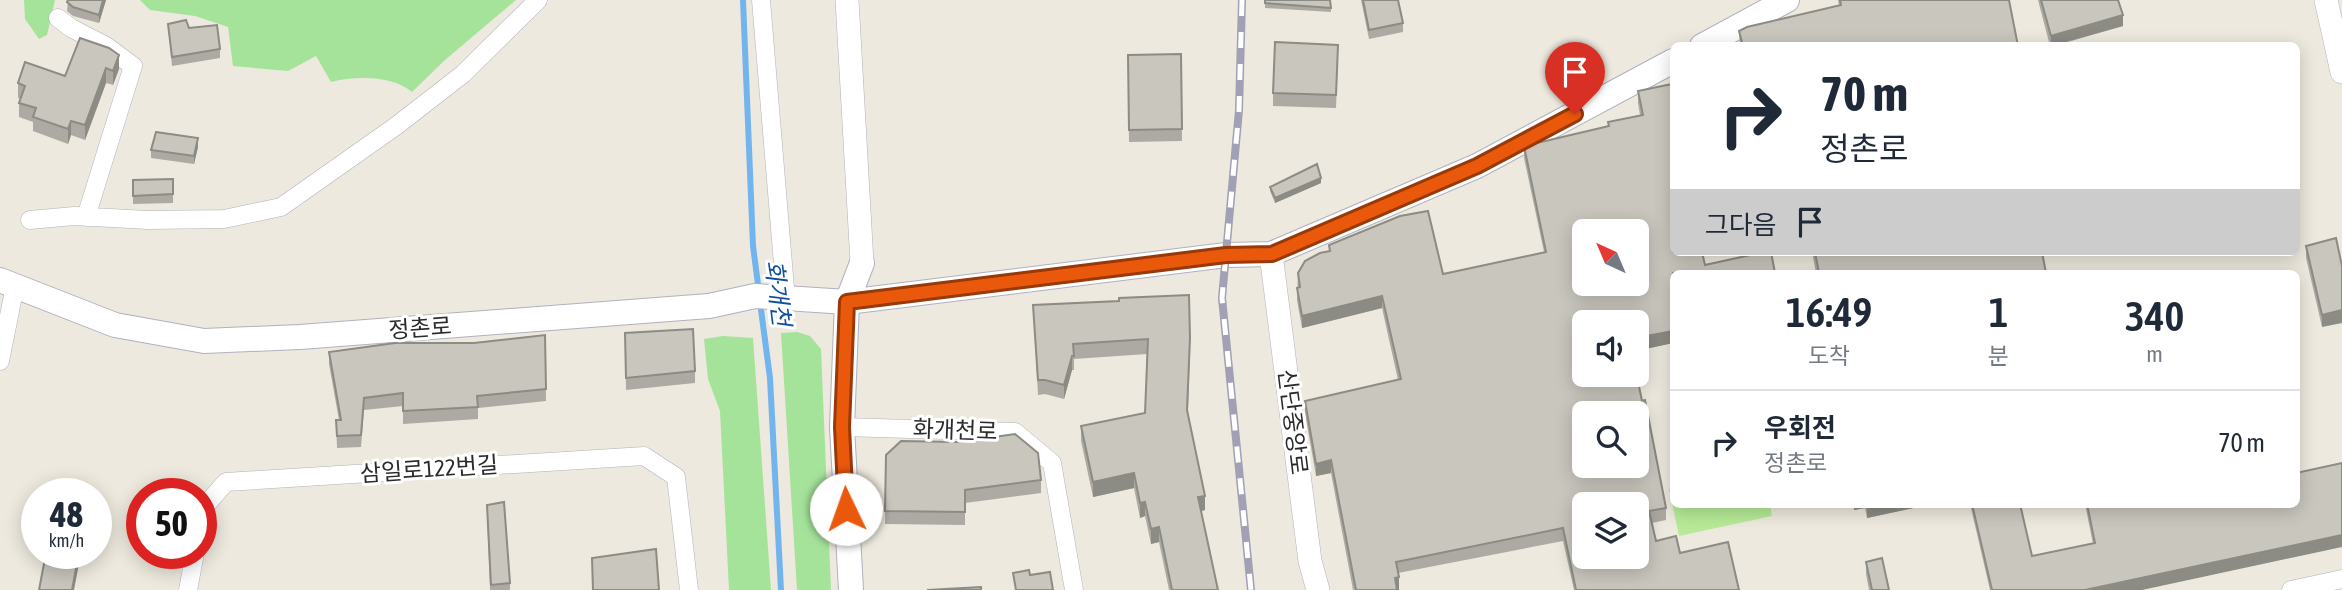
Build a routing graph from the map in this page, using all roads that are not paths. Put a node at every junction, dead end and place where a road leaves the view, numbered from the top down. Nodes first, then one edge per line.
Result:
1 (538, 0) edge
2 (761, 0) edge
3 (847, 0) edge
4 (1787, 0) edge
5 (2326, 0) edge
6 (58, 18) dead end
7 (1709, 42) edge
8 (1670, 63) edge
9 (2342, 72) edge
10 (86, 217) junction
11 (30, 220) dead end
12 (1272, 254) junction
13 (862, 263) joint
14 (8, 283) edge
15 (772, 297) junction
16 (847, 302) junction
17 (0, 361) edge
18 (842, 427) junction
19 (217, 492) edge
20 (192, 569) edge
21 (2342, 579) edge
22 (188, 590) edge
23 (689, 590) edge
24 (850, 590) edge
25 (1074, 590) edge
26 (1318, 590) edge
27 (2291, 590) edge

1 - 10 street
2 - 15 street
3 - 13 street
4 - 7 main road
5 - 9 street
6 - 10 street
8 - 12 main road, 정촌로
10 - 11 street
12 - 16 main road, 정촌로
12 - 26 street, 산단중앙로
13 - 16 main road
14 - 15 main road, 정촌로
14 - 17 street
15 - 16 main road, 정촌로
16 - 18 main road
18 - 24 main road
18 - 25 street, 화개천로
19 - 23 street, 삼일로122번길
20 - 22 street
21 - 27 street

